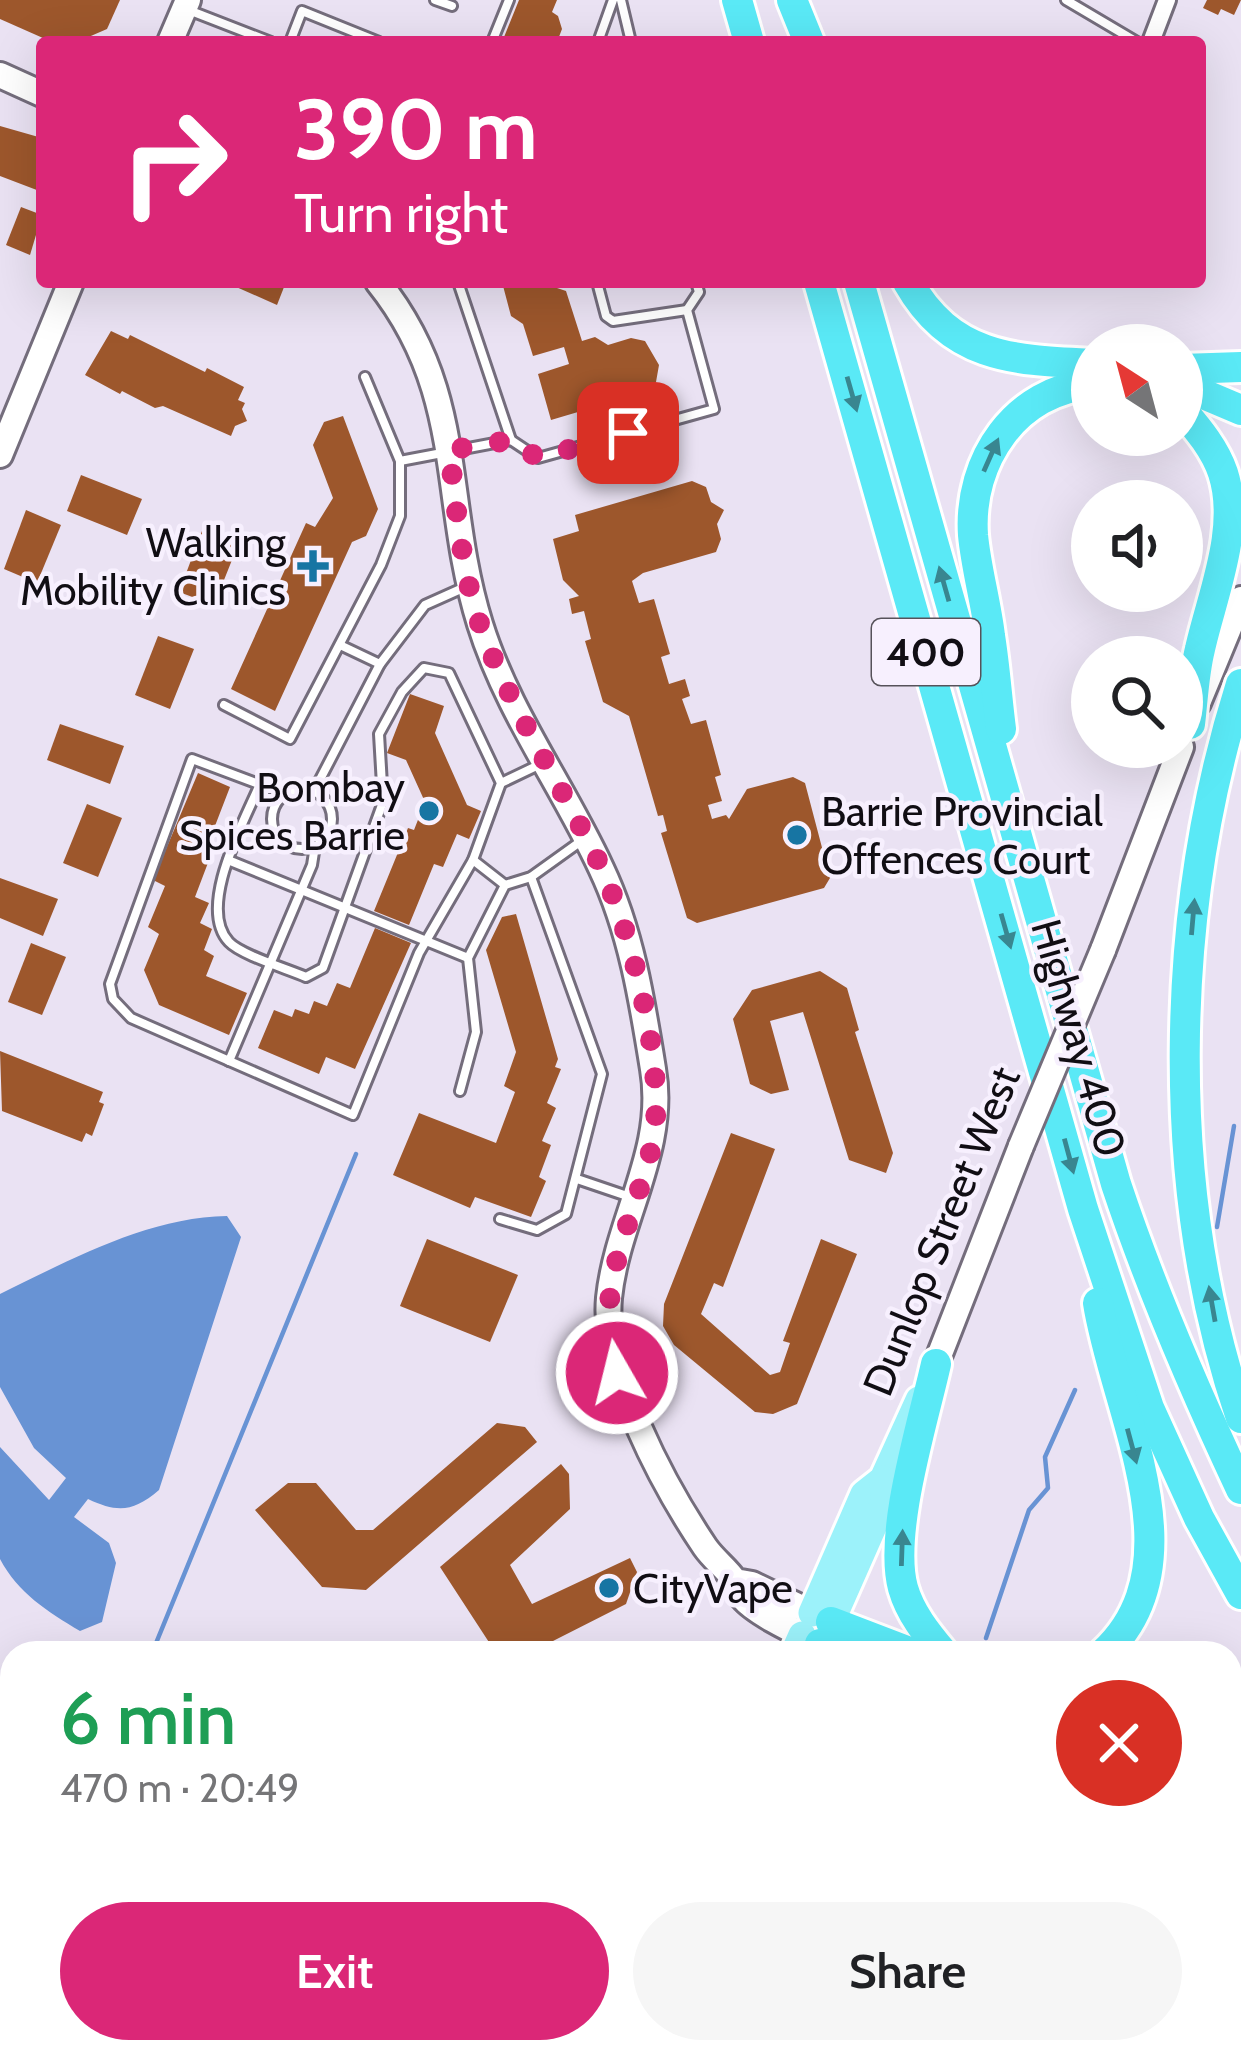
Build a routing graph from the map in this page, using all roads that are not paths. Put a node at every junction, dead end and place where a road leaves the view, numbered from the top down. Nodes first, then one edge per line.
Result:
1 (435, 0) edge
2 (508, 0) edge
3 (617, 0) edge
4 (737, 0) edge
5 (779, 0) edge
6 (792, 0) edge
7 (1066, 0) edge
8 (1168, 0) edge
9 (186, 4) edge
10 (452, 6) dead end
11 (173, 36) edge
12 (258, 36) edge
13 (292, 36) edge
14 (365, 36) edge
15 (494, 36) edge
16 (601, 36) edge
17 (629, 36) edge
18 (747, 36) edge
19 (789, 36) edge
20 (807, 36) edge
21 (1127, 36) edge
22 (1153, 36) edge
23 (0, 75) edge
24 (36, 91) edge
25 (69, 288) edge
26 (383, 288) edge
27 (460, 288) edge
28 (599, 288) edge
29 (698, 288) edge
30 (821, 288) edge
31 (861, 288) edge
32 (911, 288) edge
33 (687, 310) junction
34 (1071, 361) edge
35 (1241, 367) edge
36 (1203, 368) edge
37 (364, 377) dead end
38 (1071, 388) edge
39 (1203, 394) edge
40 (1241, 410) edge
41 (1203, 435) edge
42 (511, 440) junction
43 (449, 450) junction
44 (0, 455) edge
45 (400, 461) junction
46 (470, 585) junction
47 (1241, 599) edge
48 (1203, 637) edge
49 (340, 645) junction
50 (380, 664) junction
51 (1241, 684) edge
52 (1203, 692) edge
53 (224, 705) dead end
54 (544, 763) junction
55 (1173, 768) edge
56 (501, 783) junction
57 (260, 784) junction
58 (314, 791) junction
59 (285, 794) junction
60 (1010, 818) junction
61 (585, 838) junction
62 (315, 846) junction
63 (228, 860) junction
64 (473, 860) junction
65 (531, 877) junction
66 (506, 885) junction
67 (302, 890) junction
68 (348, 908) junction
69 (430, 941) junction
70 (468, 958) junction
71 (271, 962) junction
72 (229, 1060) junction
73 (460, 1091) dead end
74 (577, 1179) junction
75 (634, 1198) junction
76 (1084, 1208) junction
77 (500, 1219) dead end
78 (936, 1364) junction
79 (1241, 1418) edge
80 (1241, 1489) edge
81 (1241, 1594) edge
82 (816, 1639) edge
83 (934, 1641) edge
84 (1115, 1641) edge

1 - 10 lane
2 - 15 lane
3 - 16 lane
3 - 17 lane
4 - 18 highway
5 - 19 highway
6 - 20 highway
7 - 21 lane
8 - 22 street
9 - 11 street
9 - 12 lane
13 - 14 lane
23 - 24 street
25 - 44 street
26 - 43 street
27 - 42 lane
28 - 33 lane
29 - 33 lane
30 -> 76 highway, Highway 400 / 400
60 -> 31 highway, Highway 400 / 400
32 - 34 highway
33 - 42 lane
35 - 36 highway
37 - 45 lane
60 -> 38 highway
39 - 40 highway
41 - 48 highway
42 - 43 lane
43 - 45 lane
43 - 46 street
45 - 49 lane
46 - 50 lane
46 - 54 street
47 - 52 street, Dunlop Street West
49 - 50 lane
49 - 53 lane
50 - 58 lane
79 -> 51 highway
54 - 56 lane
54 - 61 street
55 - 78 street, Dunlop Street West, bridge
56 - 64 lane
56 - 68 lane
57 - 59 lane
57 - 63 lane
57 - 72 lane
58 - 59 lane
58 - 62 lane
59 - 62 lane
60 - 80 highway, Highway 400 / 400
61 - 65 lane
61 - 75 street
62 - 67 lane
63 - 67 lane
63 - 71 lane
64 - 66 lane
64 - 69 lane
65 - 66 lane
65 - 74 lane
66 - 70 lane
67 - 68 lane
67 - 71 lane
68 - 69 lane
68 - 71 lane
69 - 70 lane
69 - 72 lane
70 - 73 lane
71 - 72 lane
74 - 75 lane
74 - 77 lane
75 - 82 street
76 - 81 highway, Highway 400 / 400
76 -> 84 highway
78 - 82 main road, Dunlop Street West
83 -> 78 highway

